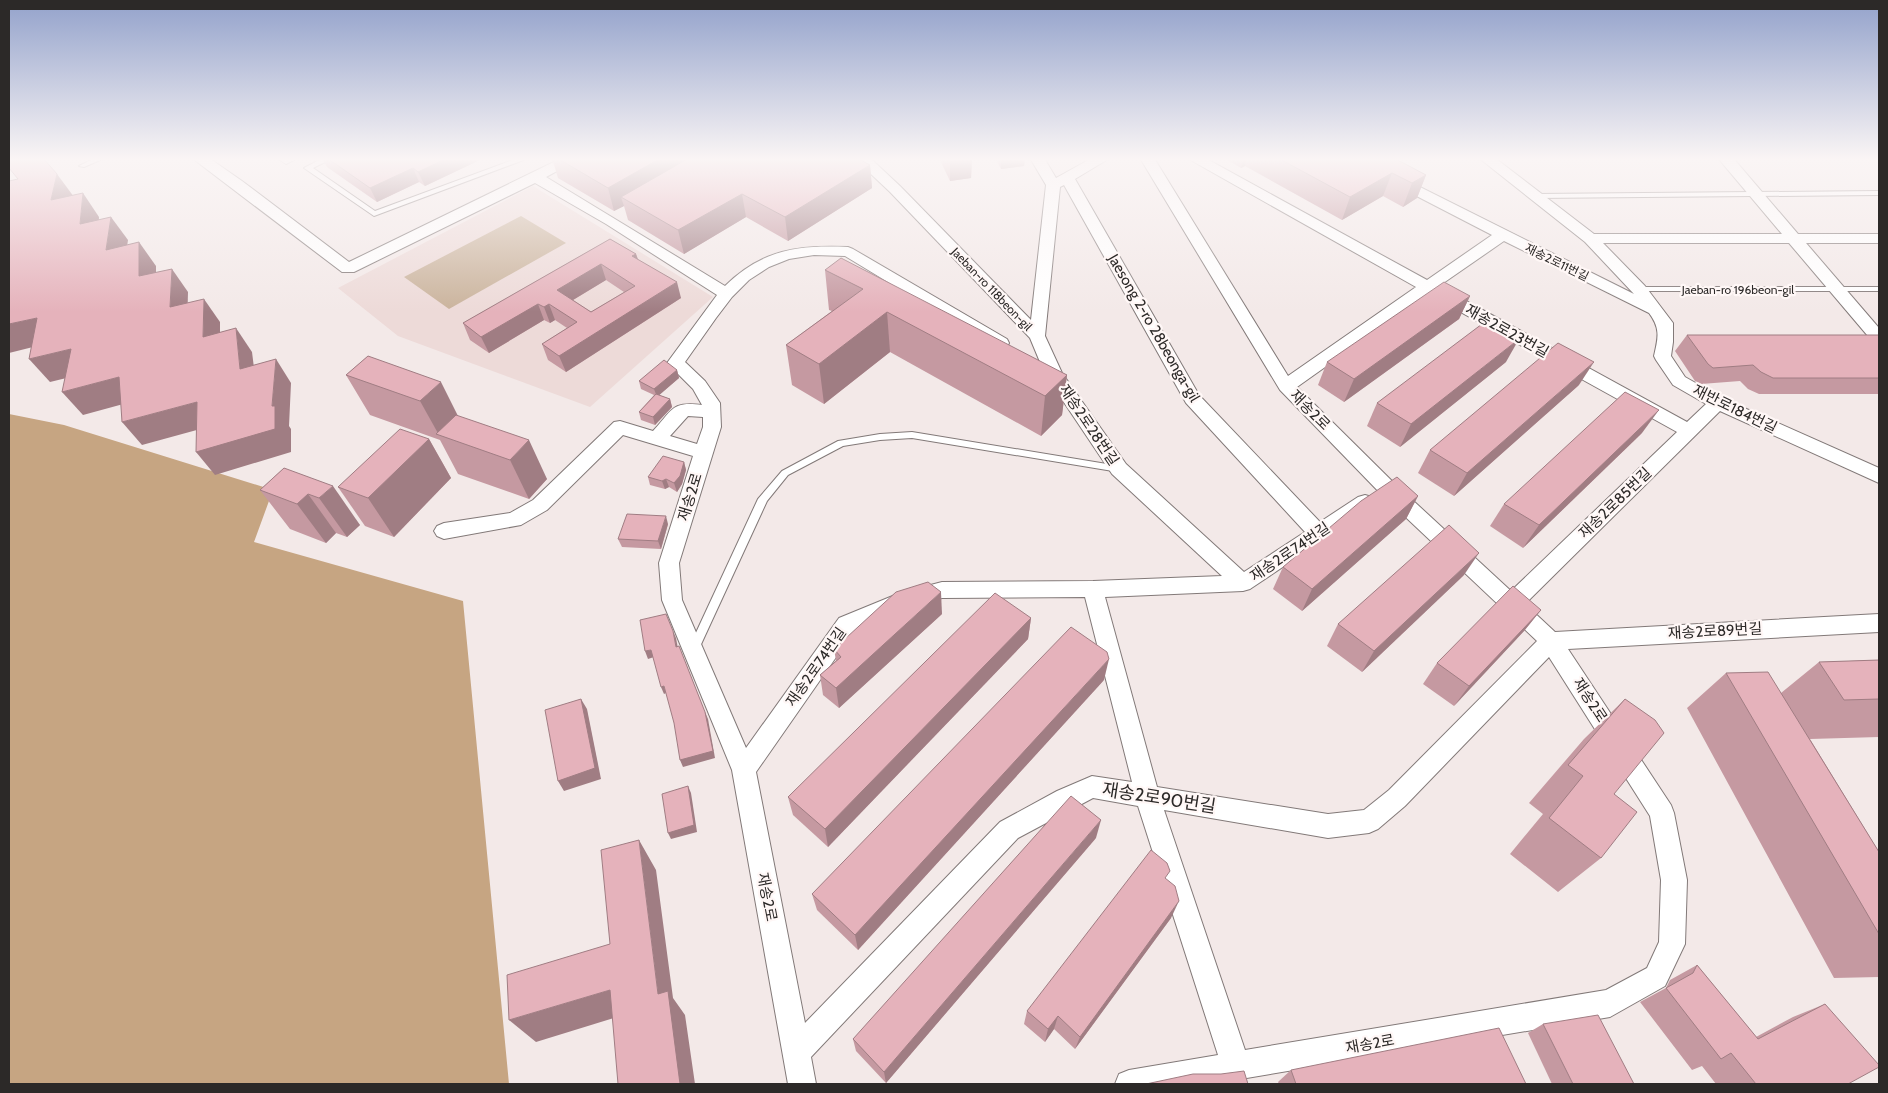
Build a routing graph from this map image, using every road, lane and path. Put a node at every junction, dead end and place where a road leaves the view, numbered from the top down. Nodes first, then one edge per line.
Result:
1 (270, 209) edge
2 (367, 209) edge
3 (388, 209) edge
4 (471, 209) edge
5 (591, 209) edge
6 (914, 209) edge
7 (1056, 209) edge
8 (1076, 209) edge
9 (1178, 209) edge
10 (1286, 209) edge
11 (1452, 209) edge
12 (1552, 209) edge
13 (1769, 209) edge
14 (628, 212) edge
15 (611, 221) junction
16 (1502, 234) junction
17 (1793, 238) junction
18 (1879, 238) edge
19 (1590, 239) junction
20 (1427, 287) junction
21 (1639, 289) junction
22 (1837, 289) junction
23 (1879, 289) edge
24 (726, 294) junction
25 (1656, 311) junction
26 (1037, 336) junction
27 (1879, 338) edge
28 (1665, 342) junction
29 (1684, 342) dead end
30 (1860, 342) edge
31 (1879, 342) edge
32 (1054, 374) junction
33 (1286, 386) junction
34 (1718, 403) junction
35 (710, 412) junction
36 (1688, 431) junction
37 (657, 438) junction
38 (704, 453) junction
39 (1119, 469) junction
40 (1879, 476) edge
41 (1387, 488) junction
42 (444, 531) dead end
43 (1318, 533) junction
44 (1244, 583) junction
45 (1093, 588) junction
46 (1512, 602) junction
47 (1879, 623) edge
48 (1551, 641) junction
49 (693, 651) junction
50 (744, 770) junction
51 (1148, 795) junction
52 (796, 1052) junction
53 (1236, 1066) junction
54 (802, 1084) edge
55 (1129, 1084) edge

1 - 4 street
2 - 3 lane
5 - 15 street
6 - 26 street, Jaeban-ro 118beon-gil
7 - 26 street
8 - 43 street, Jaesong 2-ro 28beonga-gil
9 - 33 street, 재송2로
10 - 20 street, 재송2로23번길
11 - 16 street, 재송2로11번길
12 - 19 street, 재반로184번길
13 - 17 street
14 - 15 street
15 - 24 street
16 - 20 street
16 - 25 street, 재송2로11번길
17 - 18 street
17 - 19 street
17 - 22 street
19 - 21 street, 재반로184번길
20 - 33 street
20 - 36 street, 재송2로23번길
21 - 22 lane, Jaeban-ro 196beon-gil
21 - 25 street, 재반로184번길
22 - 23 lane, Jaeban-ro 196beon-gil
22 - 27 street
24 - 32 street, 재송2로
24 - 35 street, 재송2로
25 - 28 street, 재반로184번길
26 - 32 street, 재송2로28번길
28 - 29 street
28 - 34 street, 재반로184번길
30 - 31 street
32 - 39 street, 재송2로28번길
33 - 41 street, 재송2로
34 - 36 street, 재송2로85번길
34 - 40 street, 재반로184번길
35 - 37 street
35 - 38 street, 재송2로
36 - 46 street, 재송2로85번길
37 - 38 street
37 - 42 street
38 - 49 street, 재송2로
39 - 44 street, 재송2로28번길
39 - 49 lane
41 - 43 street, 재송2로74번길
41 - 46 street, 재송2로
43 - 44 street, 재송2로74번길
44 - 45 street, 재송2로74번길
45 - 50 street, 재송2로74번길
45 - 51 street
46 - 48 street, 재송2로
47 - 48 street, 재송2로89번길
48 - 51 street, 재송2로90번길
48 - 53 street, 재송2로
49 - 50 street, 재송2로
50 - 52 street, 재송2로
51 - 52 street, 재송2로90번길
51 - 53 street
52 - 54 street, 재송2로
53 - 55 street, 재송2로

